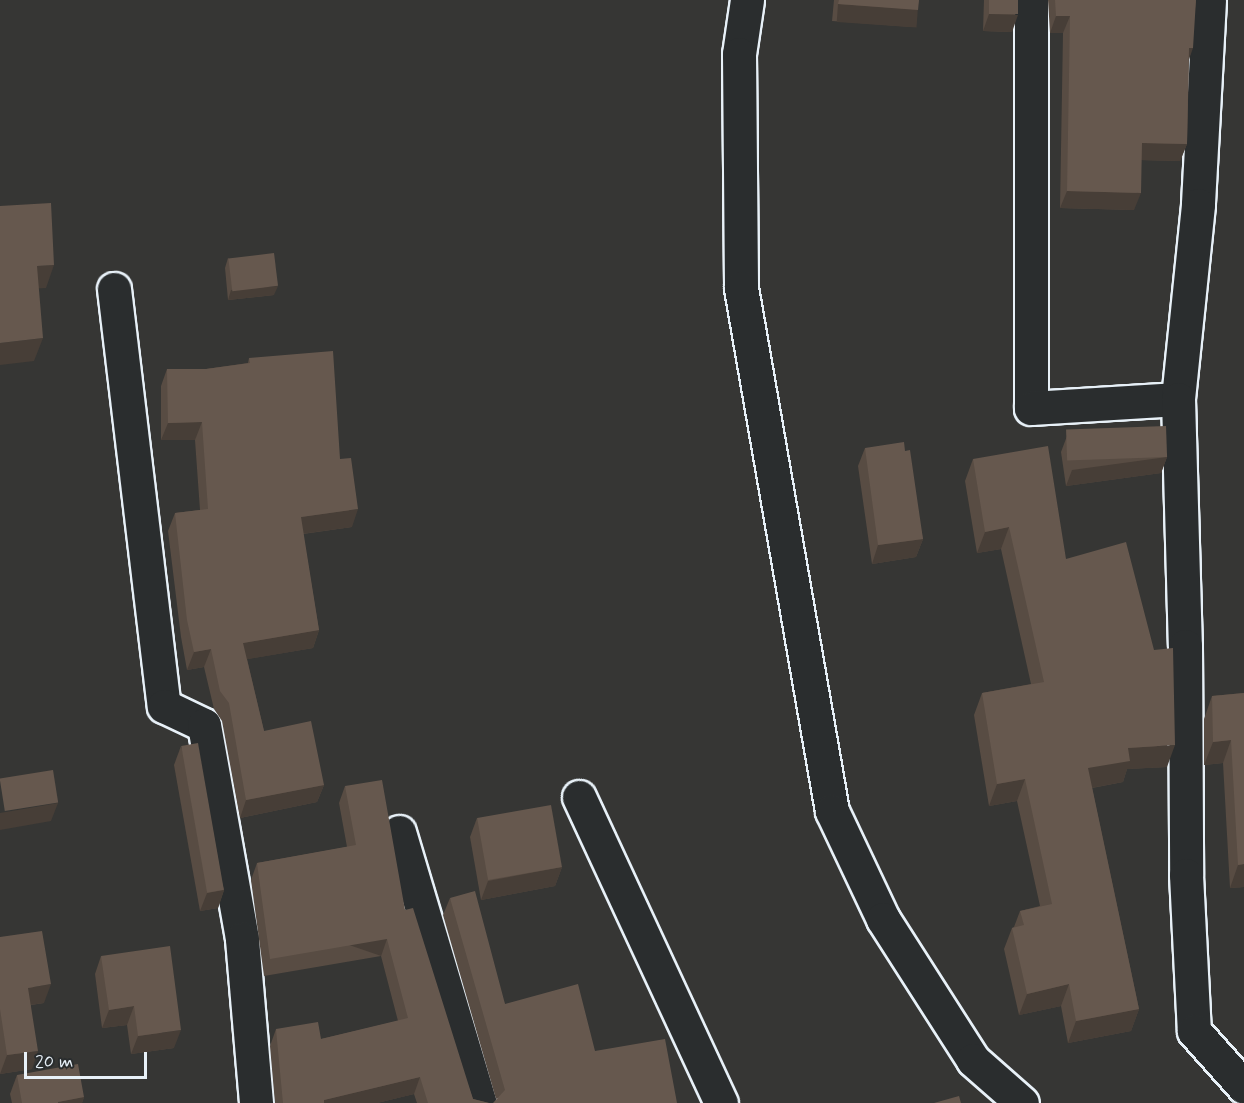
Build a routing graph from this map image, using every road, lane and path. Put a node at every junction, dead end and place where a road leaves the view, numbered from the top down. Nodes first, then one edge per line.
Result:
1 (747, 0) edge
2 (1031, 0) edge
3 (1209, 0) edge
4 (114, 289) dead end
5 (1178, 399) junction
6 (579, 797) dead end
7 (399, 832) dead end
8 (1244, 1087) edge
9 (256, 1103) edge
10 (480, 1103) edge
11 (721, 1103) edge
12 (1022, 1103) edge

1 - 12 street
2 - 5 street
3 - 5 street
4 - 9 street
5 - 8 street
6 - 11 street
7 - 10 street

